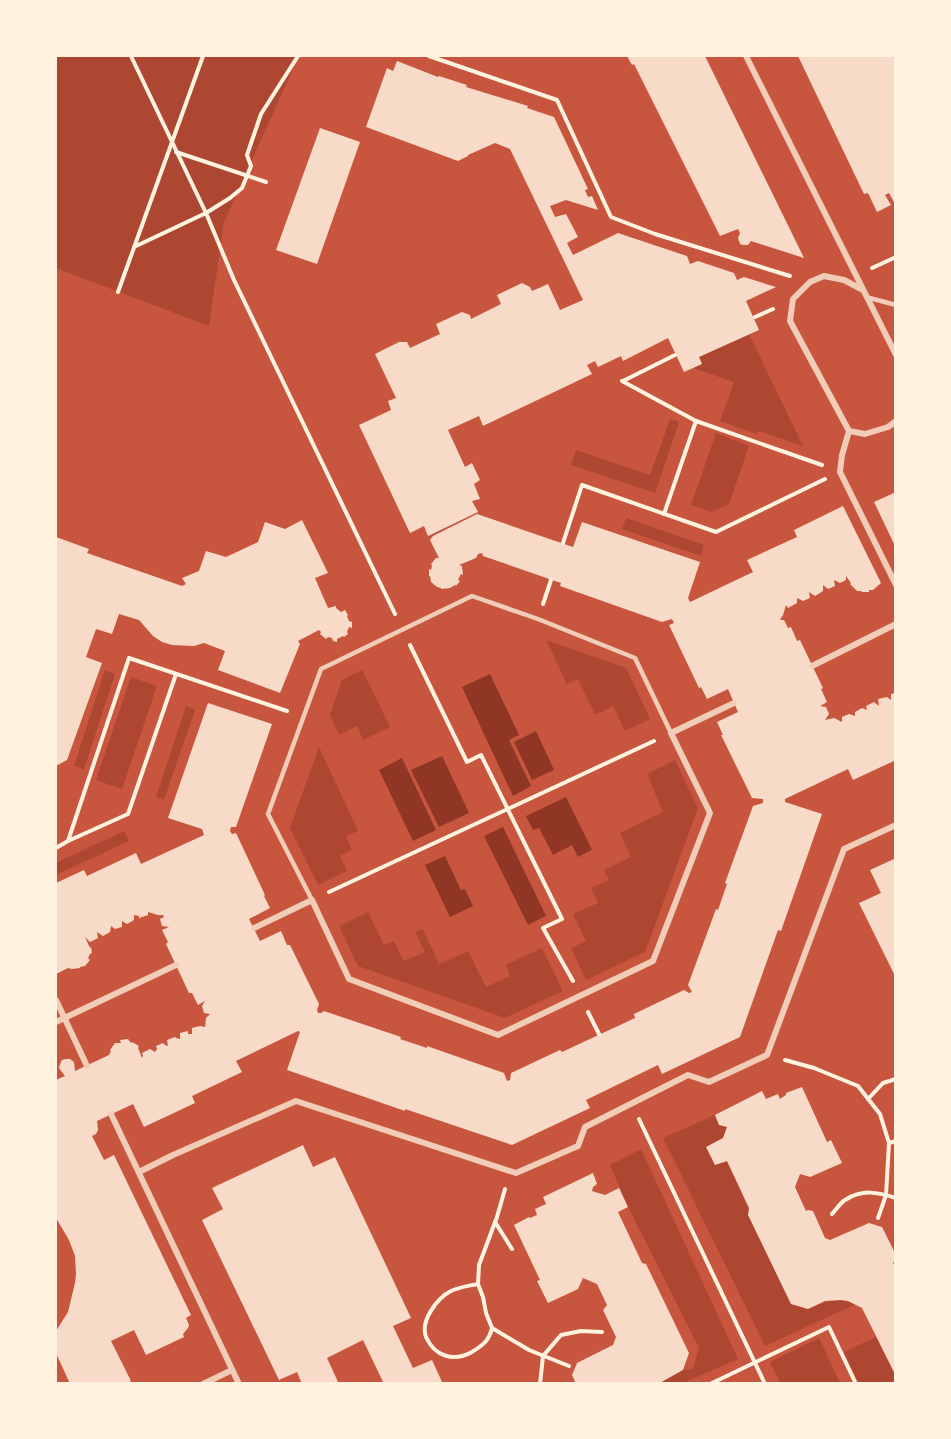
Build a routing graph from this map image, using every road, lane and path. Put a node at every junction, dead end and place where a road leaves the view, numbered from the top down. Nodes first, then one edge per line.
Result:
1 (131, 56) edge
2 (203, 56) edge
3 (298, 56) edge
4 (429, 56) edge
5 (746, 56) edge
6 (172, 144) junction
7 (176, 152) junction
8 (247, 177) junction
9 (266, 182) dead end
10 (206, 213) junction
11 (134, 247) junction
12 (810, 282) junction
13 (861, 289) junction
14 (118, 292) dead end
15 (866, 297) junction
16 (896, 305) edge
17 (675, 355) dead end
18 (896, 355) edge
19 (696, 421) junction
20 (896, 421) edge
21 (849, 431) junction
22 (840, 472) junction
23 (664, 514) junction
24 (563, 543) dead end
25 (551, 580) dead end
26 (896, 585) edge
27 (546, 596) dead end
28 (896, 624) edge
29 (402, 630) junction
30 (812, 666) dead end
31 (176, 674) junction
32 (734, 703) dead end
33 (284, 710) dead end
34 (671, 734) junction
35 (508, 809) junction
36 (896, 825) edge
37 (68, 841) junction
38 (56, 848) edge
39 (312, 900) junction
40 (254, 928) dead end
41 (176, 964) dead end
42 (581, 996) junction
43 (56, 1000) edge
44 (64, 1018) junction
45 (56, 1022) edge
46 (599, 1034) dead end
47 (767, 1055) junction
48 (87, 1065) dead end
49 (896, 1079) edge
50 (868, 1099) junction
51 (632, 1103) junction
52 (111, 1114) dead end
53 (896, 1141) edge
54 (889, 1143) junction
55 (510, 1171) junction
56 (139, 1172) junction
57 (886, 1195) junction
58 (896, 1198) edge
59 (832, 1214) dead end
60 (878, 1218) dead end
61 (495, 1221) junction
62 (512, 1249) dead end
63 (478, 1284) junction
64 (492, 1328) junction
65 (602, 1332) dead end
66 (543, 1356) junction
67 (755, 1362) junction
68 (569, 1366) dead end
69 (232, 1370) junction
70 (203, 1383) edge
71 (239, 1383) edge
72 (540, 1383) edge
73 (712, 1383) edge
74 (765, 1383) edge
75 (856, 1383) edge

1 - 6 path
2 - 6 path
3 - 8 path
4 - 12 path
5 - 13 street
6 - 7 path
6 - 11 path
7 - 8 path
7 - 10 path
8 - 9 path
8 - 10 path
10 - 11 path
10 - 29 path
11 - 14 path
12 - 13 street
12 - 21 street
13 - 15 street
15 - 16 lane
15 - 18 street
17 - 19 path
19 - 22 path
19 - 23 path
20 - 21 street
21 - 22 street
22 - 23 path
22 - 26 street
23 - 24 path
25 - 27 path
28 - 30 street
29 - 34 lane
29 - 35 path
29 - 39 lane
31 - 33 path
31 - 37 path
31 - 37 path
32 - 34 street
34 - 35 path
34 - 42 street
35 - 39 path
35 - 42 path
36 - 47 street
37 - 38 path
39 - 40 street
39 - 42 street
41 - 44 street
42 - 46 path
43 - 44 street
44 - 45 street
44 - 48 street
47 - 50 path
47 - 51 street
49 - 50 path
50 - 54 path
51 - 55 street
51 - 67 path
52 - 56 street
53 - 54 path
54 - 57 path
55 - 56 street
55 - 61 path
56 - 69 street
57 - 58 path
57 - 59 path
57 - 60 path
61 - 62 path
61 - 63 path
63 - 64 path
63 - 64 path
64 - 66 path
65 - 66 path
66 - 68 path
66 - 72 path
67 - 73 path
67 - 74 path
67 - 75 path
69 - 70 street
69 - 71 street

